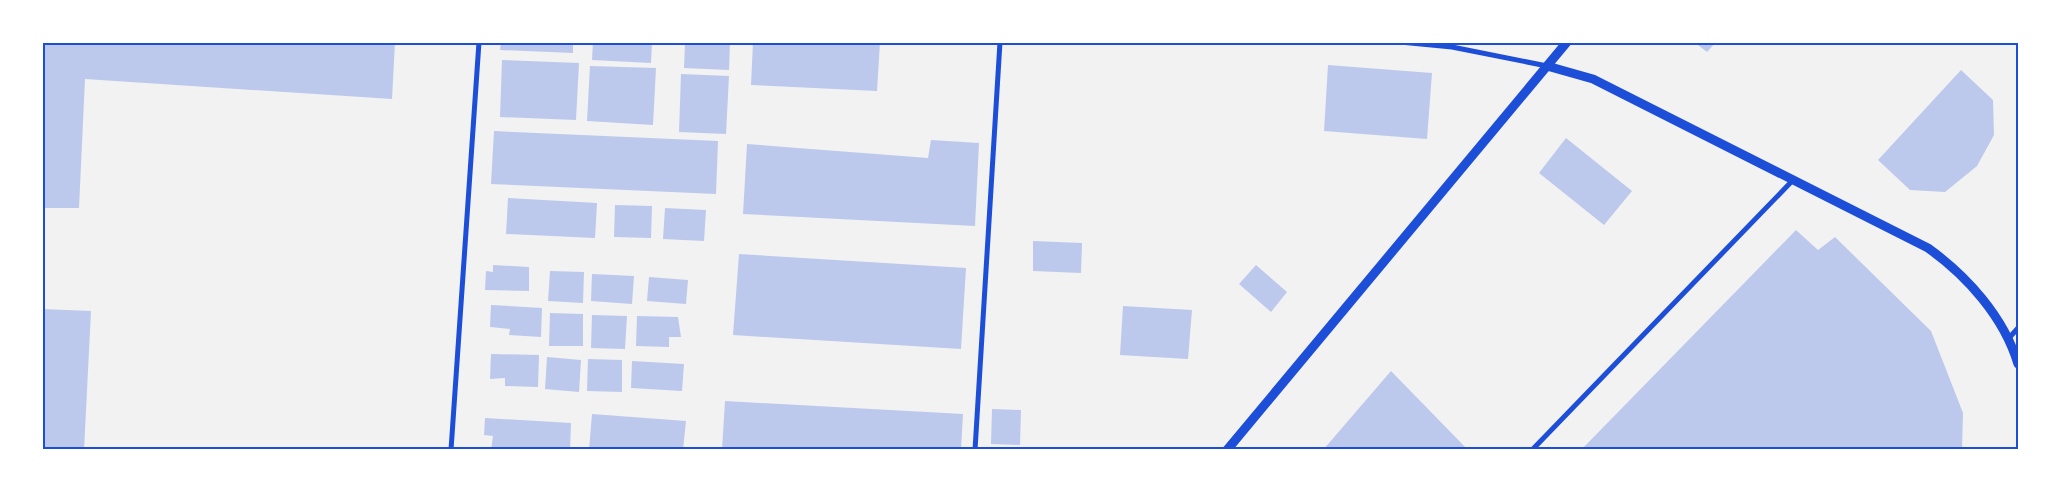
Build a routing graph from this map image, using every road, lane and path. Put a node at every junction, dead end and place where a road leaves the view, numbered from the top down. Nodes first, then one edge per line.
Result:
1 (479, 42) edge
2 (1000, 42) edge
3 (1400, 42) edge
4 (1567, 42) edge
5 (1547, 66) junction
6 (1794, 179) junction
7 (2018, 328) edge
8 (2014, 337) edge
9 (2018, 364) edge
10 (451, 450) edge
11 (975, 450) edge
12 (1227, 450) edge
13 (1532, 450) edge

1 - 10 street
2 - 11 street
3 - 5 street
4 - 5 street
5 - 6 street
5 - 12 street
6 - 8 street
6 - 13 street
7 - 8 street
8 - 9 street

